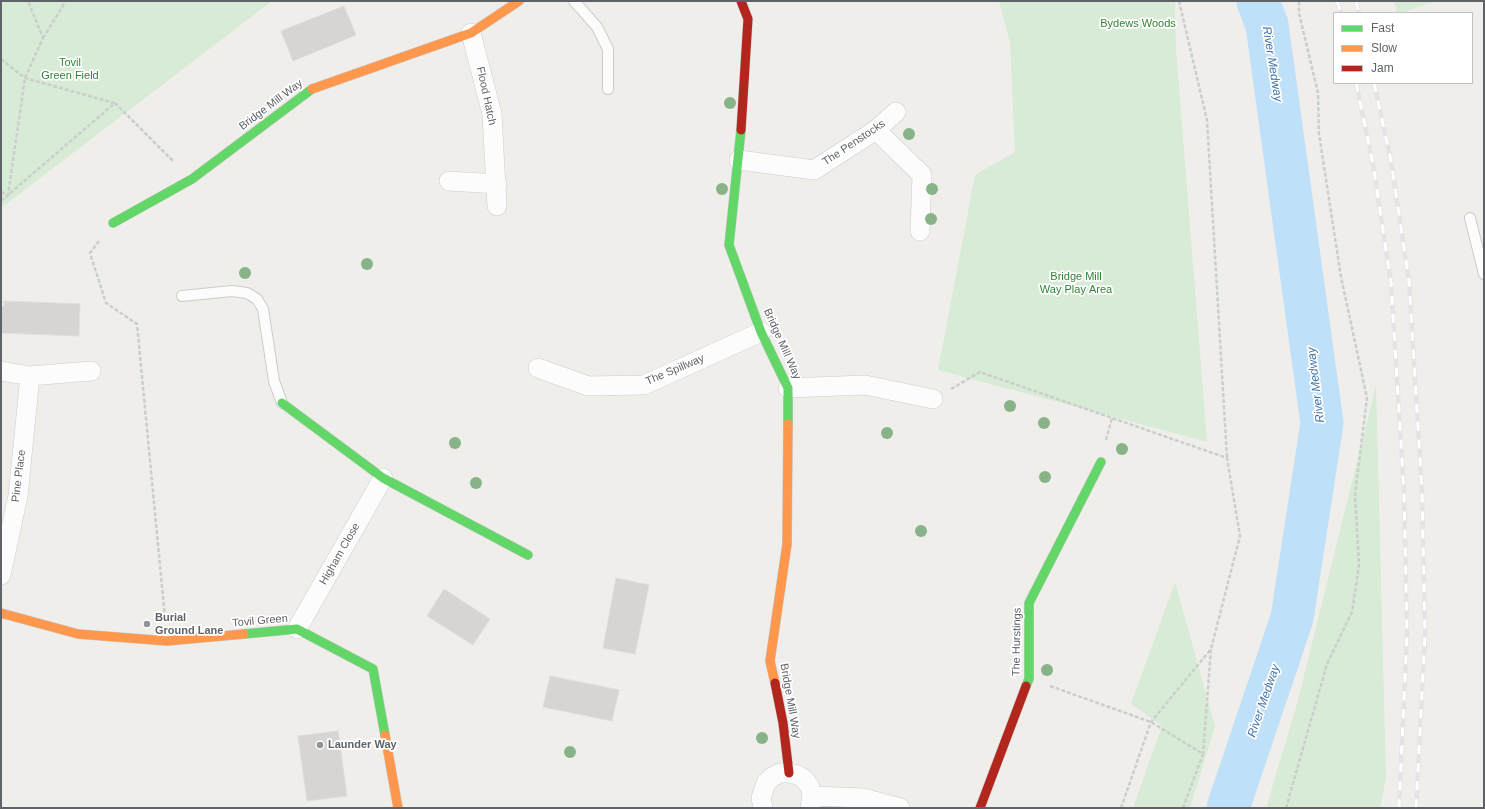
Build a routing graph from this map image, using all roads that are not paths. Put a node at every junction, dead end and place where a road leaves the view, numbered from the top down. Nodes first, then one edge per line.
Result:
1 (519, 1) edge
2 (574, 1) edge
3 (741, 1) edge
4 (471, 33) junction
5 (608, 89) dead end
6 (896, 112) dead end
7 (876, 130) junction
8 (739, 160) junction
9 (449, 181) dead end
10 (497, 184) junction
11 (497, 206) dead end
12 (1470, 218) dead end
13 (113, 223) road end
14 (920, 231) dead end
15 (1484, 274) edge
16 (182, 296) dead end
17 (761, 332) junction
18 (538, 368) dead end
19 (1, 371) edge
20 (91, 371) dead end
21 (30, 376) junction
22 (788, 388) junction
23 (932, 399) road end
24 (282, 403) joint
25 (1101, 462) dead end
26 (383, 478) junction
27 (528, 555) dead end
28 (1, 576) edge
29 (1, 613) edge
30 (297, 629) junction
31 (789, 773) junction
32 (811, 802) edge
33 (760, 807) edge
34 (398, 808) edge
35 (900, 808) edge
36 (980, 808) edge

1 - 4 street, Bridge Mill Way
2 - 5 lane
3 - 8 street, Bridge Mill Way
4 - 10 street, Flood Hatch
4 - 13 street, Bridge Mill Way
6 - 7 street, The Penstocks
7 - 8 street, The Penstocks
7 - 14 street
8 - 17 street, Bridge Mill Way
9 - 10 street
10 - 11 street, Flood Hatch
12 - 15 lane
16 - 24 lane
17 - 18 street, The Spillway
17 - 22 street, Bridge Mill Way
19 - 21 street
20 - 21 street
21 - 28 street, Pine Place
22 - 23 street
22 - 31 street, Bridge Mill Way
24 - 26 street
25 - 36 street, The Hurstings
26 - 27 street
26 - 30 street, Higham Close
29 - 30 street, Tovil Green
30 - 34 street, Tovil Green
31 - 32 street
31 - 33 street
32 - 35 street

